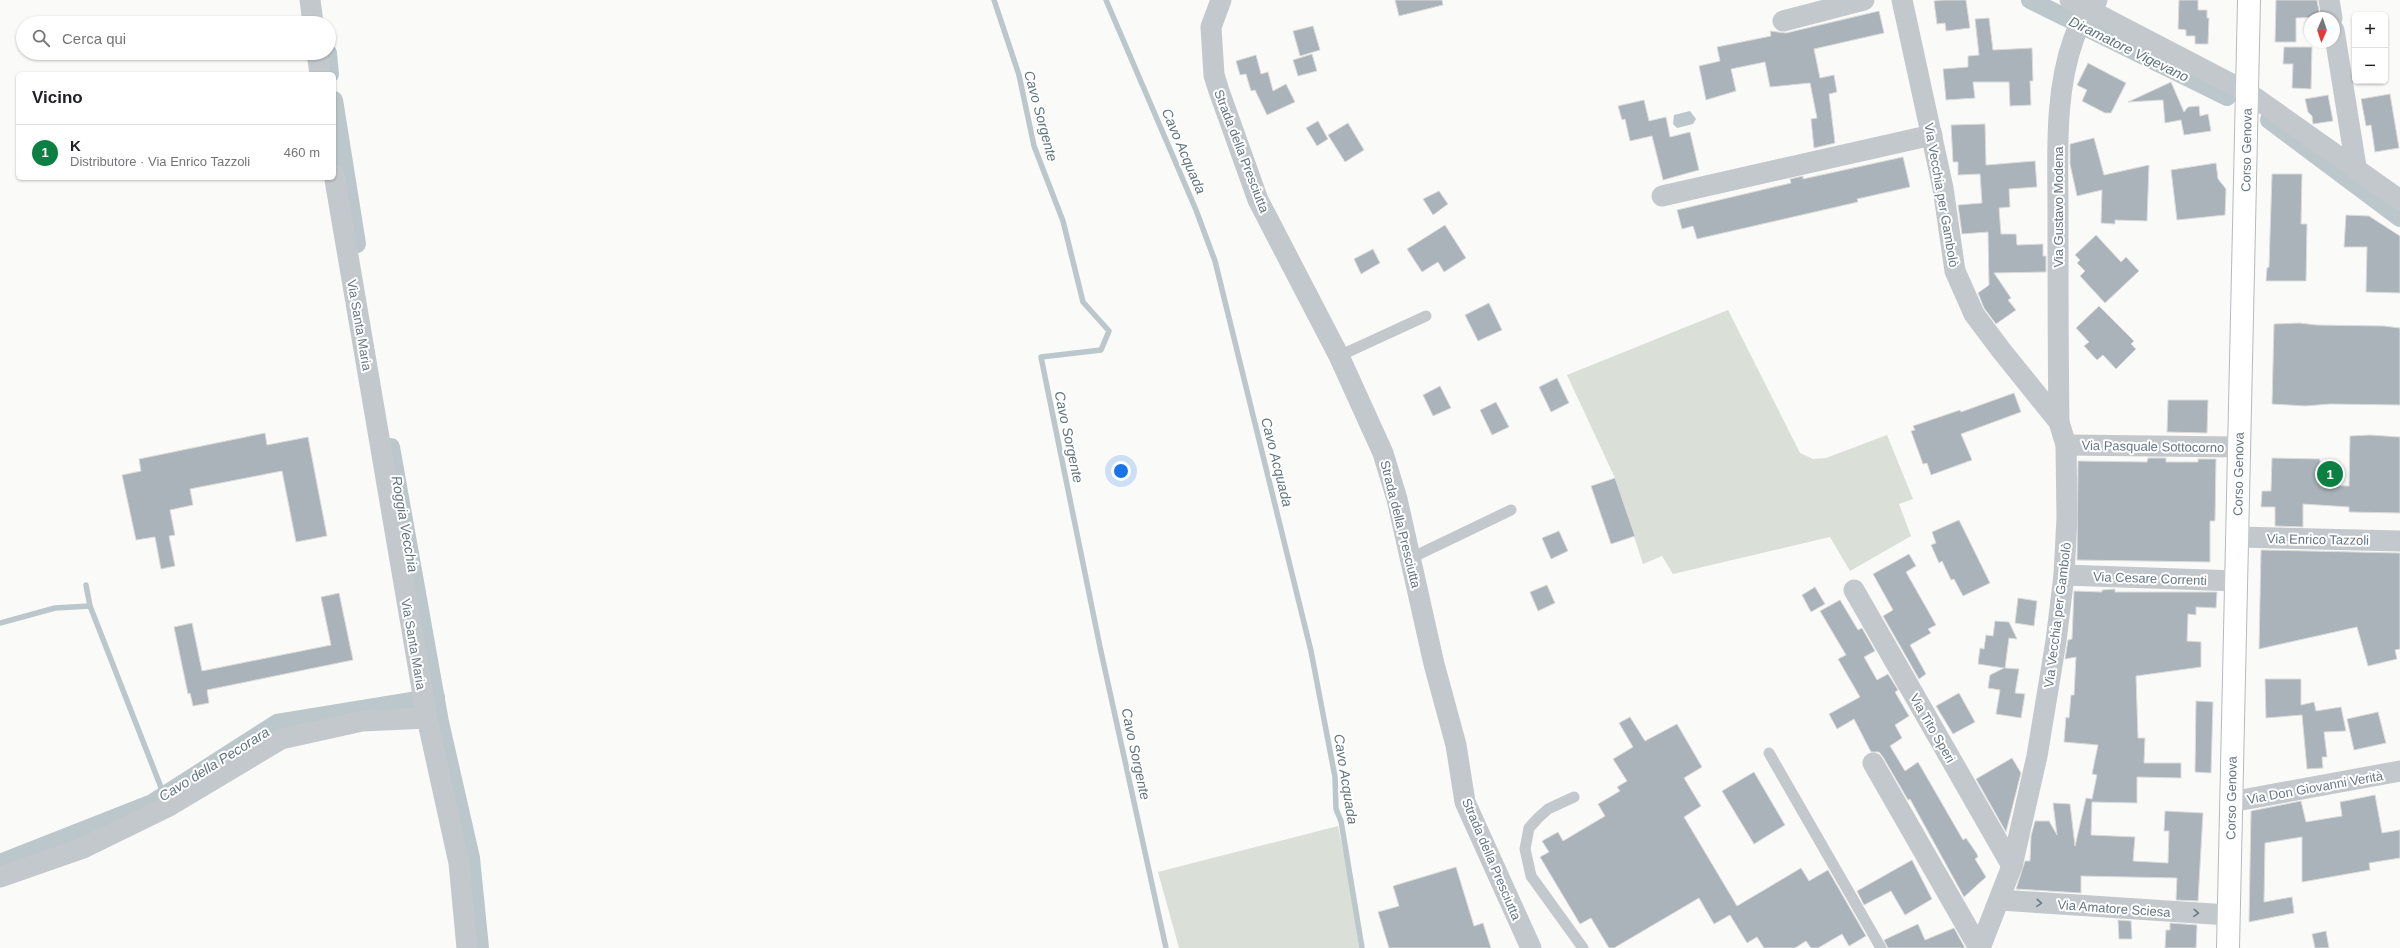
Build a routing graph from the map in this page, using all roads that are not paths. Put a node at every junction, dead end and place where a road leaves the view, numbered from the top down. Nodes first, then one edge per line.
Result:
1 (310, 0) edge
2 (1221, 0) edge
3 (1864, 0) edge
4 (1902, 0) edge
5 (2070, 0) edge
6 (2249, 0) edge
7 (2329, 0) edge
8 (2091, 9) edge
9 (2331, 12) edge
10 (312, 16) edge
11 (1783, 21) dead end
12 (2337, 48) edge
13 (318, 60) edge
14 (320, 72) edge
15 (2247, 92) junction
16 (1932, 135) junction
17 (2356, 167) junction
18 (335, 180) edge
19 (1662, 196) dead end
20 (2400, 200) edge
21 (1426, 316) dead end
22 (1340, 356) junction
23 (2059, 422) junction
24 (2066, 445) junction
25 (2239, 447) junction
26 (1511, 510) dead end
27 (2237, 537) junction
28 (2400, 541) edge
29 (1411, 558) junction
30 (2064, 575) junction
31 (2236, 581) junction
32 (1854, 590) dead end
33 (425, 705) junction
34 (1769, 753) dead end
35 (1874, 763) dead end
36 (2400, 771) edge
37 (1574, 797) dead end
38 (2231, 802) junction
39 (2012, 866) junction
40 (0, 877) edge
41 (2000, 900) junction
42 (2228, 915) junction
43 (467, 948) edge
44 (1531, 948) edge
45 (1583, 948) edge
46 (1882, 948) edge
47 (1980, 948) edge
48 (2228, 948) edge

1 - 10 street
2 - 22 street, Strada della Presciutta
3 - 11 street
4 - 16 street, Via Vecchia per Gambolò
5 - 8 street
6 - 15 main road, Corso Genova
7 - 9 street
8 - 15 street
8 - 23 street, Via Gustavo Modena
12 - 17 street
13 - 14 street
15 - 17 street
15 - 25 main road, Corso Genova
16 - 19 street
16 - 23 street, Via Vecchia per Gambolò
17 - 20 street
18 - 33 street, Via Santa Maria
21 - 22 lane
22 - 29 street, Strada della Presciutta
23 - 24 street, Via Vecchia per Gambolò
24 - 25 street, Via Pasquale Sottocorno
24 - 30 street, Via Vecchia per Gambolò
25 - 27 main road, Corso Genova
26 - 29 lane
27 - 28 street, Via Enrico Tazzoli
27 - 31 main road, Corso Genova
29 - 44 street, Strada della Presciutta
30 - 31 street, Via Cesare Correnti
30 - 39 street, Via Vecchia per Gambolò
31 - 38 main road, Corso Genova
32 - 39 street, Via Tito Speri
33 - 40 street
33 - 43 street, Via Santa Maria
34 - 46 lane
35 - 47 street, Via Vecchia per Gambolò
36 - 38 street, Via Don Giovanni Verità
37 - 45 lane
38 - 42 main road, Corso Genova
39 - 41 street, Via Vecchia per Gambolò
41 -> 42 street, Via Amatore Sciesa
41 - 47 street, Via Vecchia per Gambolò
42 - 48 main road, Corso Genova

